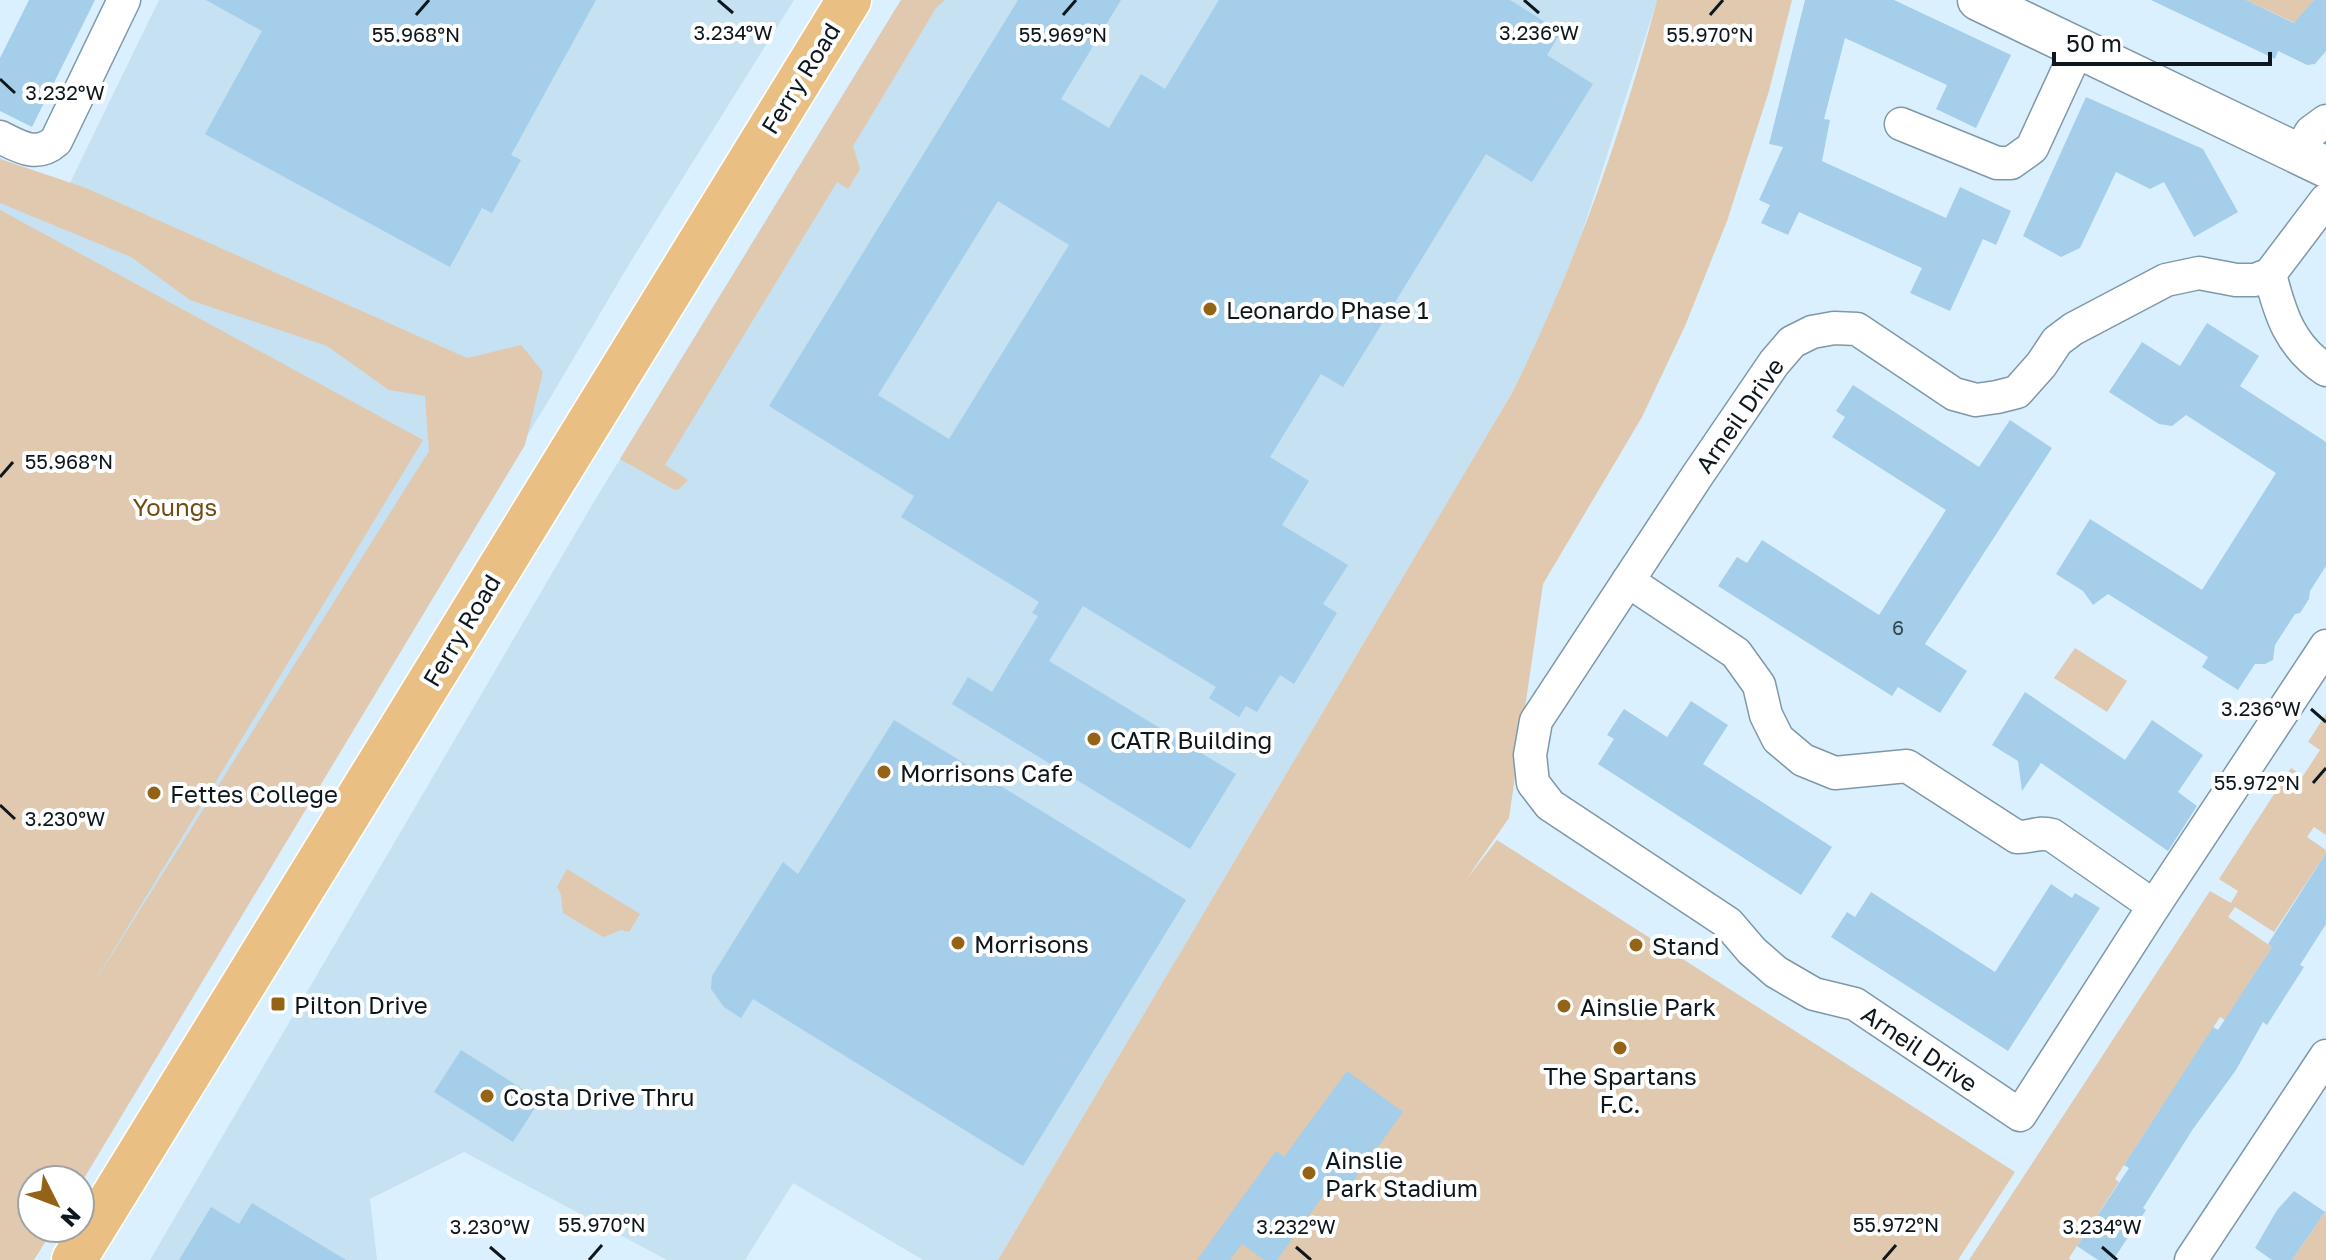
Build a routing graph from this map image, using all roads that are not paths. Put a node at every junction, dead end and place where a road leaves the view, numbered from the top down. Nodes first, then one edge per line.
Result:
1 (124, 0) edge
2 (849, 0) edge
3 (1978, 0) edge
4 (2072, 61) junction
5 (2326, 121) edge
6 (1901, 124) dead end
7 (0, 137) edge
8 (2312, 160) edge
9 (2326, 200) edge
10 (2270, 274) junction
11 (2326, 370) edge
12 (1628, 581) junction
13 (2326, 646) edge
14 (2154, 906) junction
15 (2326, 1056) edge
16 (74, 1260) edge
17 (2191, 1260) edge

1 - 7 street
2 - 16 main road, Ferry Road
3 - 4 street
4 - 6 street
4 - 8 street
5 - 8 street
9 - 10 street
10 - 11 street
10 - 12 street, Arneil Drive
12 - 14 street
12 - 14 street, Arneil Drive
13 - 14 street, Arneil Drive
15 - 17 street

